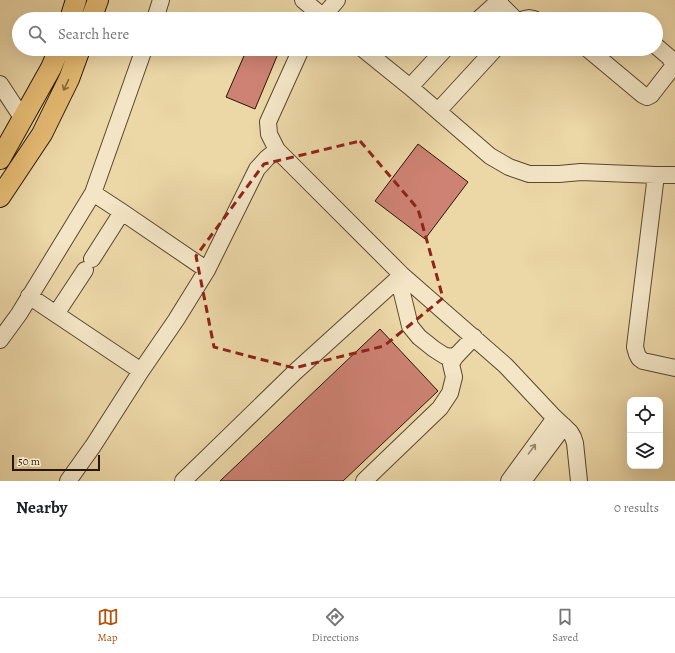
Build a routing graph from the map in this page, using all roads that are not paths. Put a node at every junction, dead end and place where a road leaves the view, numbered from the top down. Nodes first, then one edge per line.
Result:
1 (76, 0) edge
2 (98, 0) edge
3 (161, 0) edge
4 (303, 0) edge
5 (337, 0) edge
6 (499, 1) edge
7 (72, 12) edge
8 (94, 12) edge
9 (157, 12) edge
10 (317, 12) edge
11 (328, 12) edge
12 (486, 12) edge
13 (509, 12) edge
14 (663, 52) edge
15 (56, 56) edge
16 (77, 56) edge
17 (142, 56) edge
18 (298, 56) edge
19 (372, 56) edge
20 (439, 56) edge
21 (488, 56) edge
22 (599, 56) edge
23 (0, 84) edge
24 (410, 87) junction
25 (438, 111) junction
26 (23, 119) junction
27 (277, 150) junction
28 (0, 159) edge
29 (656, 175) junction
30 (675, 175) edge
31 (93, 193) junction
32 (0, 197) edge
33 (122, 212) junction
34 (207, 270) junction
35 (399, 277) junction
36 (29, 296) junction
37 (56, 314) junction
38 (474, 337) junction
39 (0, 340) edge
40 (455, 356) junction
41 (675, 368) edge
42 (141, 371) junction
43 (559, 422) junction
44 (68, 481) edge
45 (183, 481) edge
46 (364, 481) edge
47 (509, 481) edge
48 (523, 481) edge
49 (579, 481) edge

1 - 7 main road
2 - 8 main road
3 - 9 street
4 - 10 street
5 - 11 street
6 - 12 street
6 - 13 street
14 - 22 street
15 - 26 main road
16 -> 32 main road
17 - 31 street
18 - 27 street
19 - 24 street
20 - 24 street
21 - 25 street
23 - 26 street
24 - 25 street
25 - 29 street
26 - 28 main road
27 - 34 street
27 - 35 street
29 - 30 street
29 - 41 street
31 - 33 street
31 - 36 street
33 - 34 street
33 - 37 street
34 - 42 street
35 - 38 street
35 - 40 street
35 - 45 street
36 - 37 street
36 - 39 street
37 - 42 street
38 - 40 street
38 - 43 street
40 - 46 street
42 - 44 street
47 -> 43 street
43 - 48 street
43 - 49 street

